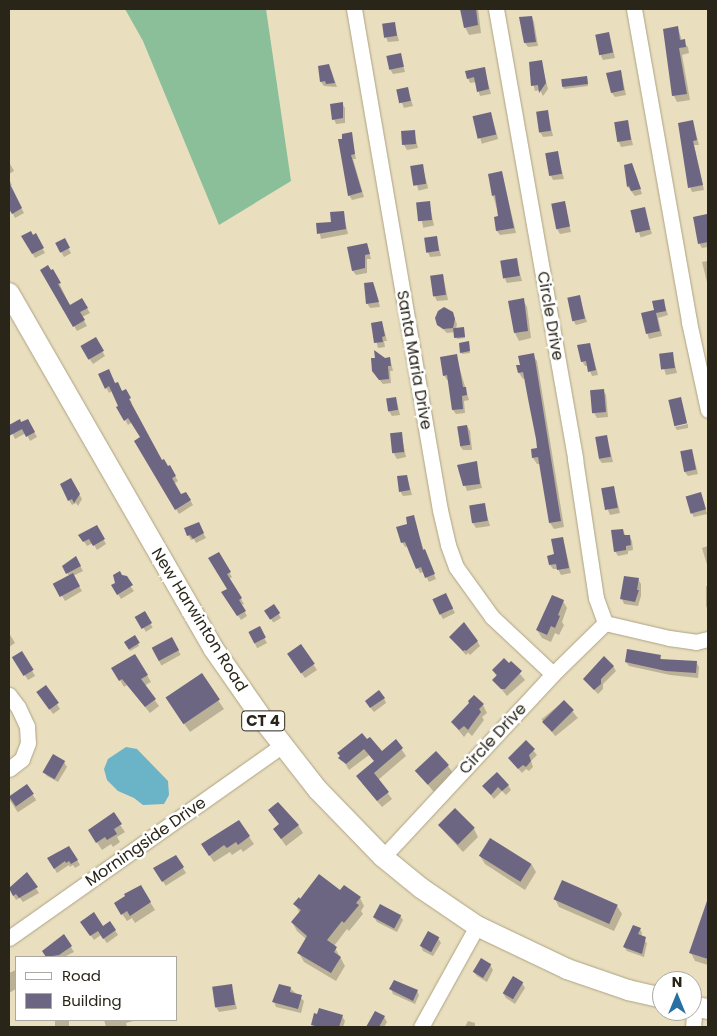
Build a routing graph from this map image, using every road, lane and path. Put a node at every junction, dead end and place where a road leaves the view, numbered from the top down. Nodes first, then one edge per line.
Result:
1 (354, 9) edge
2 (496, 9) edge
3 (634, 9) edge
4 (9, 293) edge
5 (708, 410) edge
6 (605, 623) junction
7 (708, 639) edge
8 (553, 674) junction
9 (9, 695) edge
10 (283, 745) junction
11 (9, 769) edge
12 (383, 856) junction
13 (476, 926) junction
14 (9, 938) edge
15 (652, 996) edge
16 (421, 1027) edge

1 - 8 street, Santa Maria Drive
2 - 6 street, Circle Drive
3 - 5 street
4 - 10 main road, New Harwinton Road / CT 4
6 - 7 street
6 - 8 street, Circle Drive
8 - 12 street, Circle Drive
9 - 11 street
10 - 12 main road, New Harwinton Road / CT 4
10 - 14 street, Morningside Drive
12 - 13 main road, New Harwinton Road / CT 4
13 - 15 main road, New Harwinton Road / CT 4
13 - 16 street

